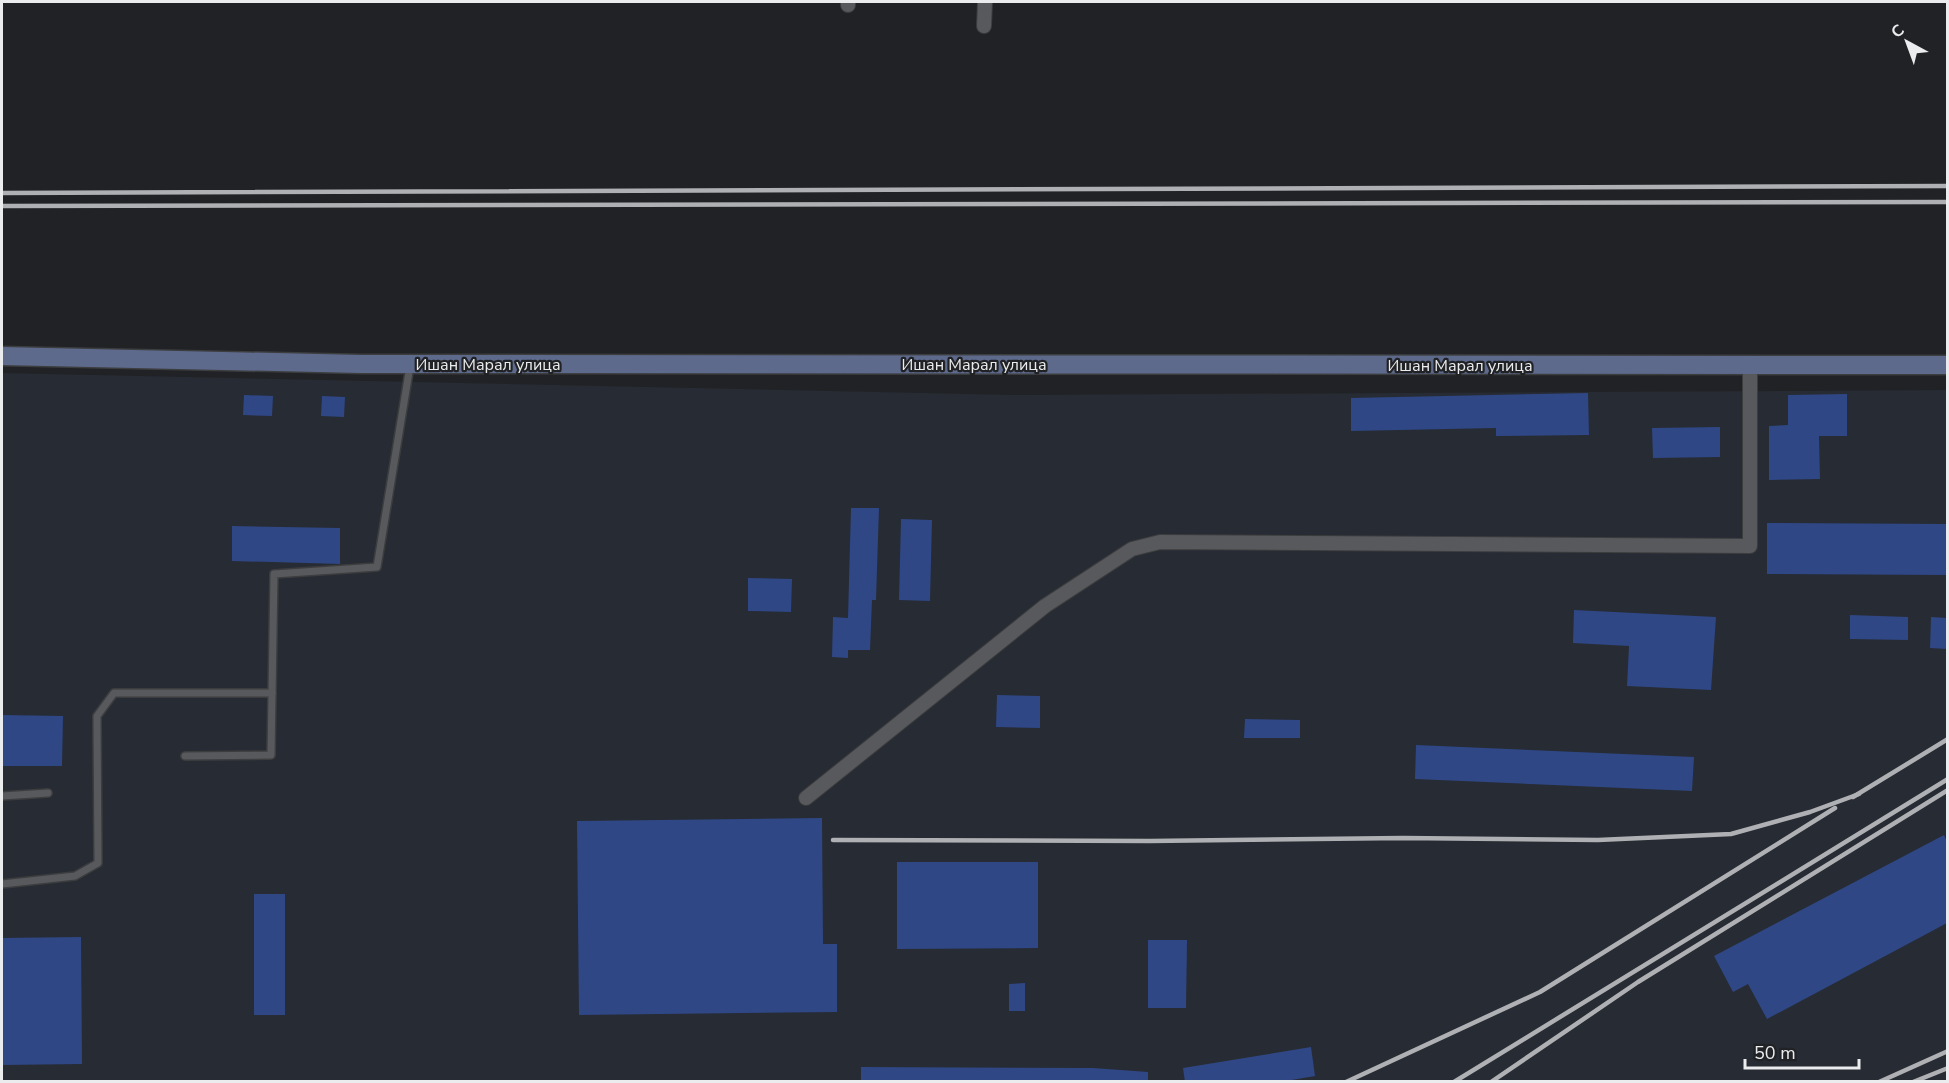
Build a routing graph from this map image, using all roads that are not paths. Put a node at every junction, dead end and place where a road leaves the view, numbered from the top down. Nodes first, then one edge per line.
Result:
1 (985, 2) edge
2 (984, 26) dead end
3 (2, 356) edge
4 (410, 364) junction
5 (1750, 365) junction
6 (1947, 365) edge
7 (272, 693) junction
8 (185, 756) dead end
9 (48, 793) dead end
10 (2, 796) edge
11 (806, 798) dead end
12 (2, 884) edge

1 - 2 street
3 - 4 main road, Ишан Марал улица
4 - 5 main road, Ишан Марал улица
4 - 7 lane
5 - 6 main road, Ишан Марал улица
5 - 11 street
7 - 8 lane
7 - 12 lane
9 - 10 lane

